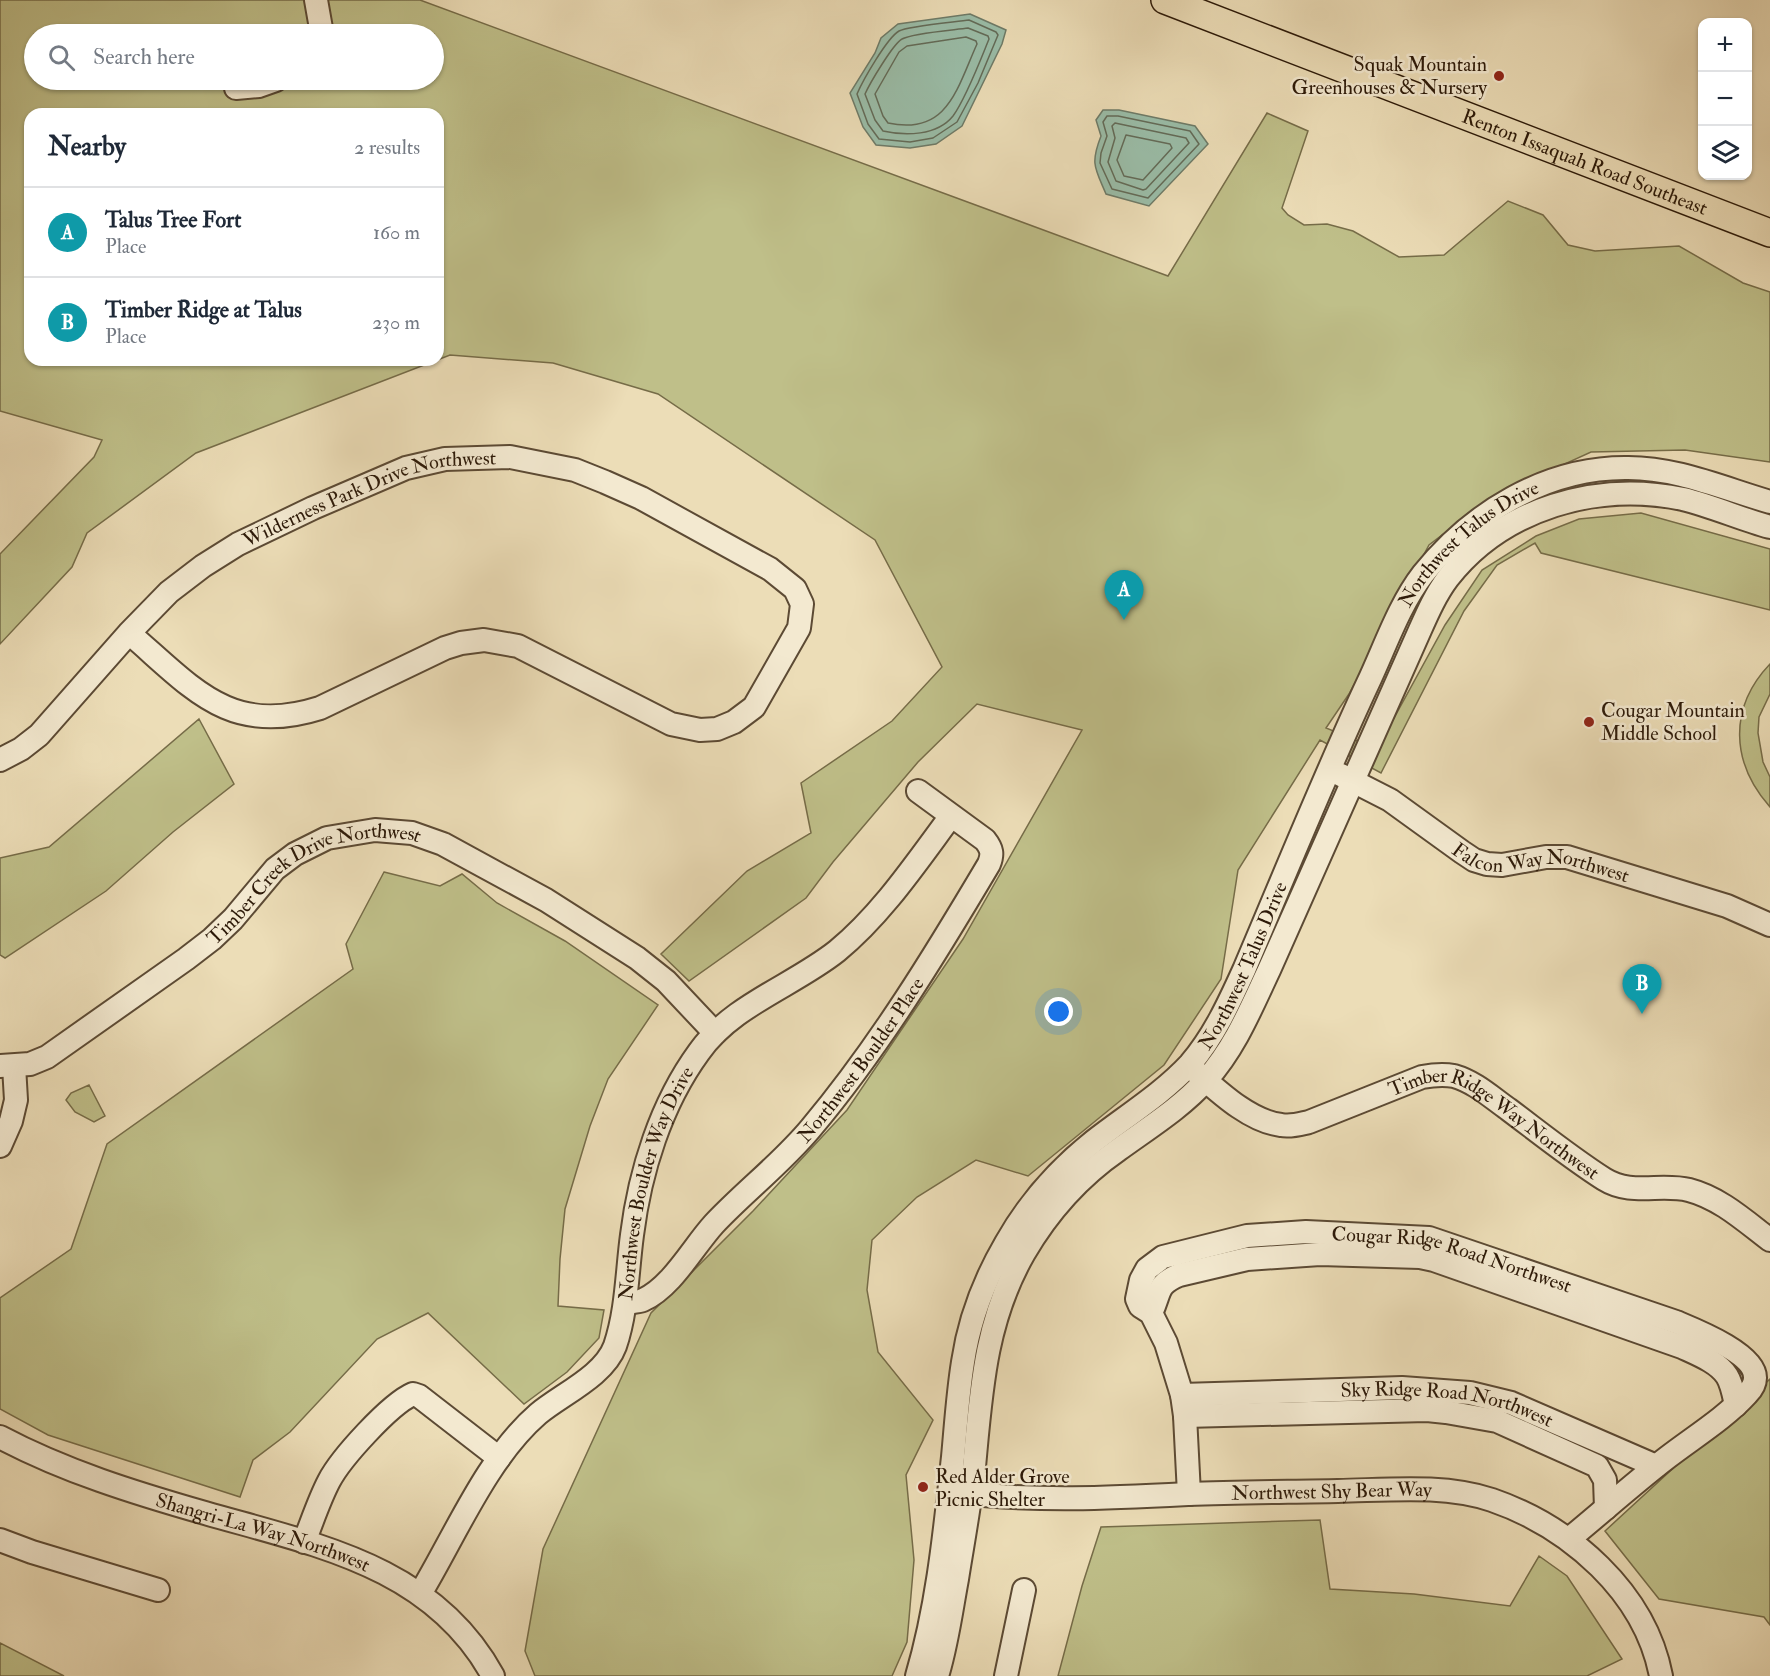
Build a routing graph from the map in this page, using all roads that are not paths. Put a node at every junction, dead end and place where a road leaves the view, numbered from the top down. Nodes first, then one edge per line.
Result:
1 (316, 0) edge
2 (1165, 0) edge
3 (320, 24) edge
4 (1770, 233) edge
5 (1770, 502) edge
6 (1770, 527) edge
7 (129, 633) junction
8 (0, 760) edge
9 (1329, 770) junction
10 (1354, 780) junction
11 (918, 791) dead end
12 (951, 816) junction
13 (1770, 925) edge
14 (715, 1033) junction
15 (1189, 1065) junction
16 (7, 1066) edge
17 (1206, 1080) junction
18 (0, 1146) edge
19 (1770, 1240) edge
20 (625, 1303) junction
21 (1184, 1405) junction
22 (0, 1437) edge
23 (499, 1458) junction
24 (1656, 1466) junction
25 (960, 1492) junction
26 (1189, 1494) junction
27 (1606, 1508) junction
28 (1569, 1539) junction
29 (0, 1540) edge
30 (304, 1542) junction
31 (158, 1590) dead end
32 (1024, 1590) dead end
33 (420, 1594) junction
34 (493, 1676) edge
35 (917, 1676) edge
36 (937, 1676) edge
37 (1006, 1676) edge
38 (1661, 1676) edge

1 - 3 street
2 - 4 main road, Renton Issaquah Road Southeast
5 - 9 street, Northwest Talus Drive
6 - 10 street, Northwest Talus Drive
7 - 7 street, Wilderness Park Drive Northwest
7 - 8 street, Wilderness Park Drive Northwest
9 - 10 street, Falcon Way Northwest
9 - 15 street, Northwest Talus Drive
10 - 13 street, Falcon Way Northwest
10 - 17 street, Northwest Talus Drive
11 - 12 street, Northwest Boulder Place
12 - 14 street, Northwest Boulder Way Drive
12 - 20 street, Northwest Boulder Place
14 - 16 street, Timber Creek Drive Northwest
14 - 20 street, Northwest Boulder Way Drive
15 - 17 street, Timber Ridge Way Northwest
15 - 25 street, Northwest Talus Drive
16 - 18 street
17 - 19 street, Timber Ridge Way Northwest
17 - 25 street, Northwest Talus Drive
20 - 23 street, Northwest Boulder Way Drive
21 - 24 street, Sky Ridge Road Northwest
21 - 24 street, Cougar Ridge Road Northwest
21 - 26 street
21 - 27 street, Sky Ridge Road Northwest
22 - 30 street, Shangri-La Way Northwest
23 - 30 street
23 - 33 street, Northwest Boulder Way Drive
24 - 27 street
25 - 26 street, Northwest Shy Bear Way
25 - 35 street, Northwest Talus Drive
25 - 36 street, Northwest Talus Drive
26 - 28 street, Northwest Shy Bear Way
27 - 28 street
28 - 38 street, Northwest Shy Bear Way
29 - 31 street
30 - 33 street, Shangri-La Way Northwest
32 - 37 street
33 - 34 street, Shangri-La Way Northwest

